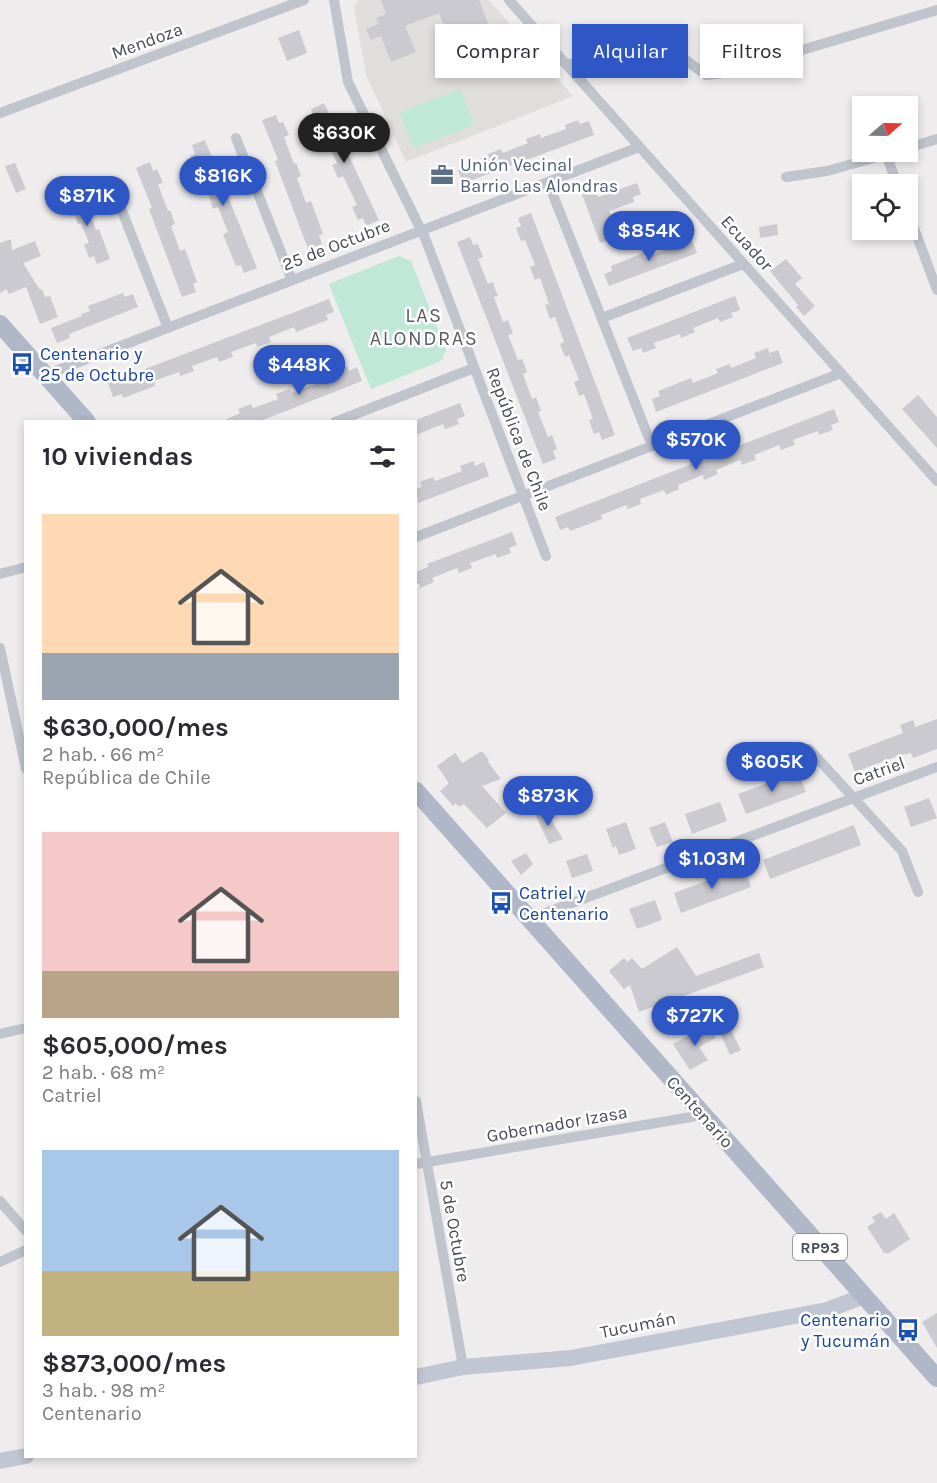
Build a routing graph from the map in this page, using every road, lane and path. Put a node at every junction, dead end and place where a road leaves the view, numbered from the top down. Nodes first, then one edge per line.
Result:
1 (304, 0) edge
2 (334, 0) edge
3 (509, 0) edge
4 (937, 10) edge
5 (567, 65) junction
6 (0, 113) edge
7 (236, 138) dead end
8 (937, 139) edge
9 (918, 145) edge
10 (639, 147) junction
11 (858, 162) edge
12 (786, 177) dead end
13 (548, 182) junction
14 (111, 183) dead end
15 (421, 231) junction
16 (918, 239) edge
17 (743, 264) junction
18 (292, 280) junction
19 (937, 291) edge
20 (602, 318) junction
21 (0, 324) edge
22 (168, 328) junction
23 (474, 368) junction
24 (841, 373) junction
25 (45, 375) junction
26 (85, 420) edge
27 (340, 420) edge
28 (652, 446) junction
29 (936, 478) edge
30 (523, 496) junction
31 (417, 537) edge
32 (546, 556) dead end
33 (24, 568) edge
34 (0, 574) edge
35 (0, 648) edge
36 (809, 749) dead end
37 (24, 760) edge
38 (937, 767) edge
39 (417, 792) edge
40 (854, 798) junction
41 (918, 892) dead end
42 (529, 919) junction
43 (24, 1028) edge
44 (0, 1034) edge
45 (417, 1113) edge
46 (703, 1115) junction
47 (421, 1163) edge
48 (0, 1201) edge
49 (24, 1229) edge
50 (24, 1252) edge
51 (0, 1262) edge
52 (864, 1296) junction
53 (463, 1367) junction
54 (417, 1377) edge
55 (937, 1378) edge
56 (24, 1456) edge
57 (0, 1461) edge

1 - 6 street, Mendoza
2 - 15 street, República de Chile
3 - 5 street, Ecuador
4 - 5 street
5 - 10 street, Ecuador
7 - 18 street
8 - 9 street
10 - 13 street, 25 de Octubre
10 - 17 street, Ecuador
11 - 12 street
13 - 15 street, 25 de Octubre
13 - 20 street
14 - 22 street
15 - 18 street, 25 de Octubre
15 - 23 street, República de Chile
16 - 19 street
17 - 20 street
17 - 24 street, Ecuador
18 - 22 street, 25 de Octubre
20 - 28 street
21 - 25 main road
22 - 25 street, 25 de Octubre
23 - 27 street
23 - 30 street, República de Chile
24 - 28 street
24 - 29 street, Ecuador
25 - 26 main road
28 - 30 street
30 - 31 street
30 - 32 street, República de Chile
33 - 34 street
35 - 37 street
36 - 40 street
38 - 40 street, Catriel
39 - 42 main road, Centenario / RP93
40 - 41 street
40 - 42 street, Catriel
42 - 46 main road, Centenario / RP93
43 - 44 street
45 - 47 street, 5 de Octubre
46 - 47 street, Gobernador Izasa
46 - 52 main road, Centenario / RP93
47 - 53 street, 5 de Octubre
48 - 49 street
50 - 51 street
52 - 53 main road, Tucumán
52 - 55 main road, Centenario / RP93
53 - 54 main road, Tucumán
56 - 57 main road

